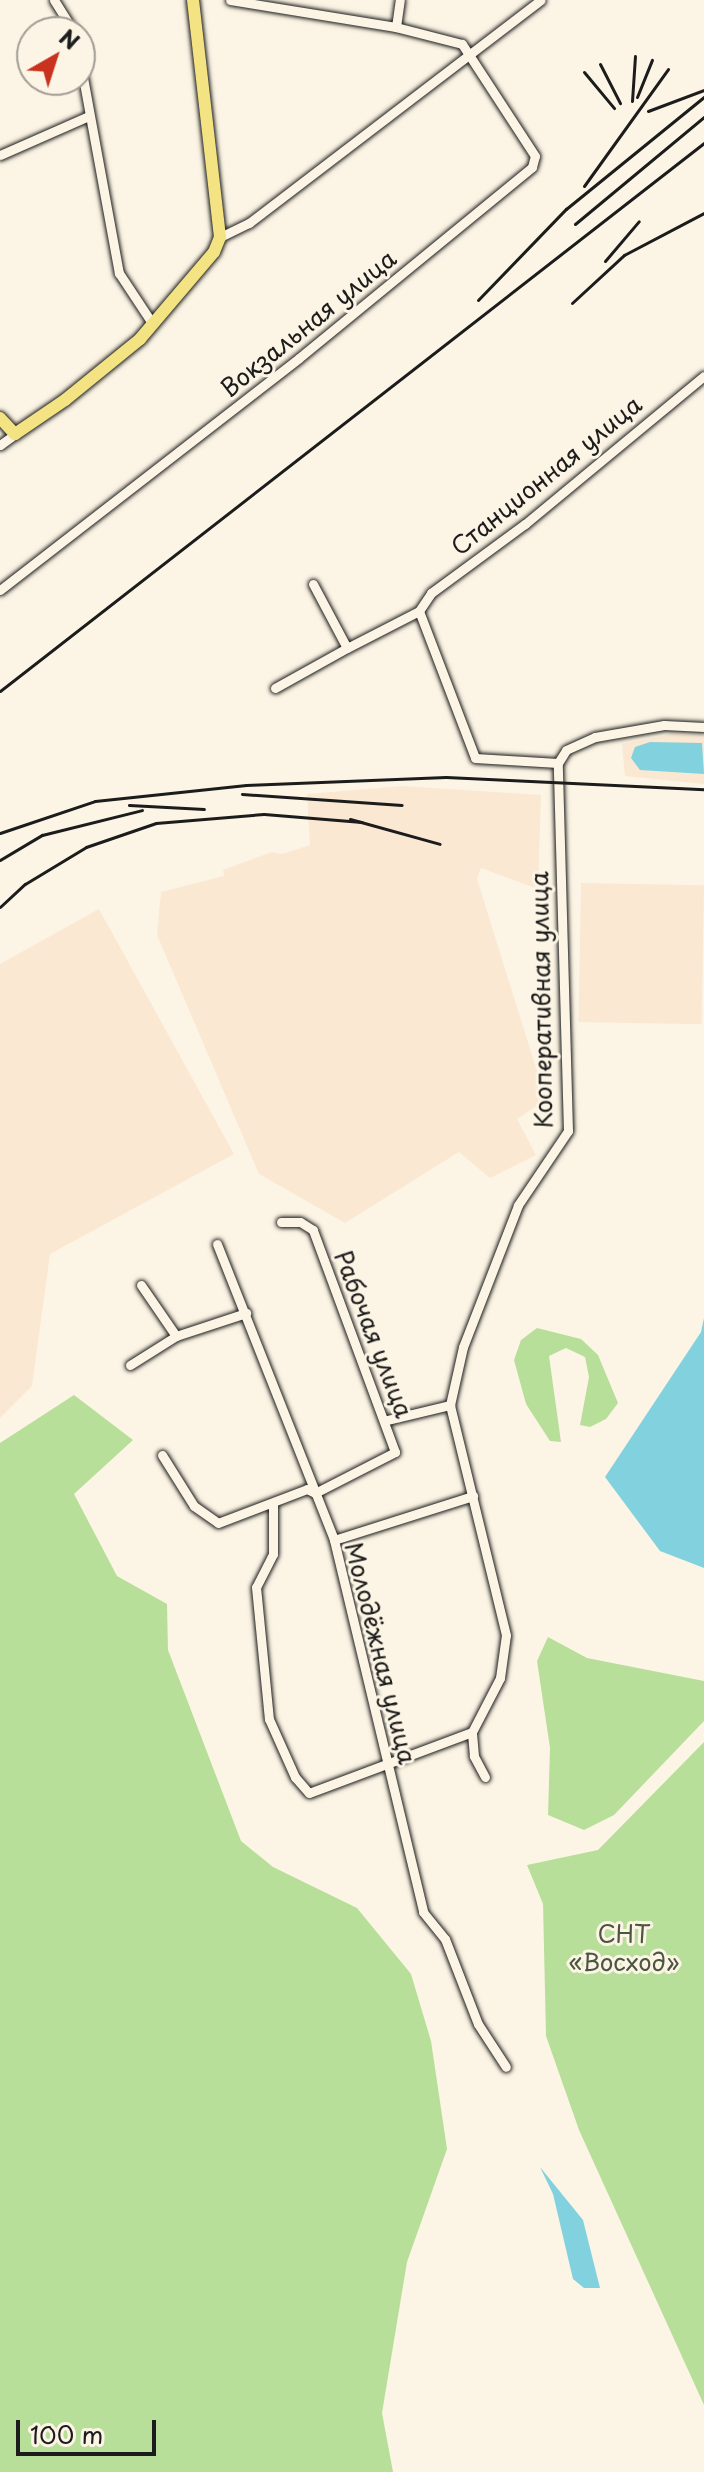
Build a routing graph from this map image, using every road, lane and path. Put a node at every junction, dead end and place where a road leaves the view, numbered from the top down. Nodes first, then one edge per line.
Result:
1 (193, 0) edge
2 (230, 0) edge
3 (400, 0) edge
4 (541, 0) edge
5 (396, 27) junction
6 (469, 54) junction
7 (86, 96) edge
8 (89, 116) junction
9 (0, 155) edge
10 (220, 237) junction
11 (152, 323) junction
12 (704, 376) edge
13 (0, 418) edge
14 (15, 434) junction
15 (0, 445) edge
16 (313, 584) dead end
17 (0, 590) edge
18 (419, 611) junction
19 (347, 648) junction
20 (275, 688) dead end
21 (704, 727) edge
22 (558, 763) junction
23 (281, 1222) dead end
24 (217, 1244) dead end
25 (141, 1285) dead end
26 (246, 1313) junction
27 (176, 1336) junction
28 (130, 1365) dead end
29 (450, 1405) junction
30 (387, 1420) junction
31 (162, 1455) dead end
32 (315, 1493) junction
33 (473, 1496) junction
34 (273, 1505) junction
35 (334, 1540) junction
36 (472, 1732) junction
37 (391, 1763) junction
38 (485, 1777) dead end
39 (506, 2067) dead end

1 - 10 main road
2 - 5 street
3 - 5 street
4 - 6 street
5 - 6 street
6 - 10 street
6 - 17 street, Вокзальная улица
7 - 8 street
8 - 9 street
8 - 11 street
10 - 11 main road
11 - 14 main road
12 - 18 street, Станционная улица
13 - 14 main road
14 - 15 street
16 - 19 street
18 - 19 street, Станционная улица
18 - 22 street
19 - 20 street, Станционная улица
21 - 22 street
22 - 29 street, Кооперативная улица
23 - 30 street, Рабочая улица
24 - 26 street, Молодёжная улица
25 - 27 street
26 - 27 street
26 - 32 street, Молодёжная улица
27 - 28 street
29 - 30 street
29 - 33 street, Кооперативная улица
30 - 32 street, Рабочая улица
31 - 34 street
32 - 34 street
32 - 35 street, Молодёжная улица
33 - 35 street
33 - 36 street, Кооперативная улица
34 - 37 street
35 - 37 street, Молодёжная улица
36 - 37 street
36 - 38 street
37 - 39 street, Молодёжная улица

